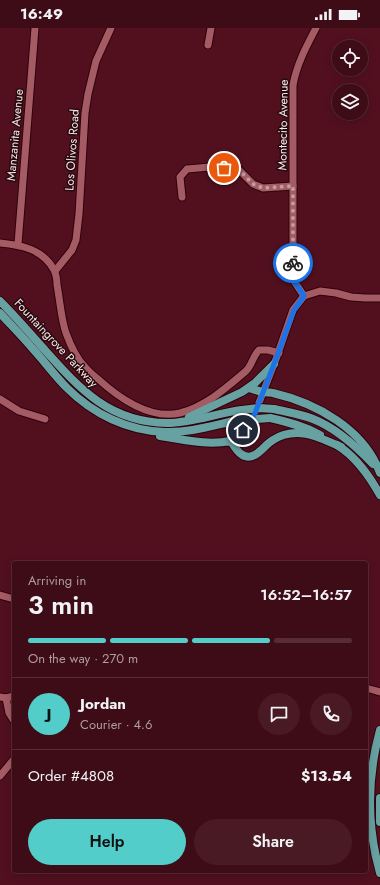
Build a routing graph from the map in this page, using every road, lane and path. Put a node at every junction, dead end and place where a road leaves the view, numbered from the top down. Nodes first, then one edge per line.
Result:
1 (35, 28) edge
2 (111, 28) edge
3 (211, 28) edge
4 (316, 28) edge
5 (208, 45) dead end
6 (293, 186) junction
7 (182, 197) dead end
8 (0, 242) edge
9 (18, 244) junction
10 (55, 271) junction
11 (304, 296) junction
12 (380, 298) edge
13 (0, 301) edge
14 (0, 313) edge
15 (279, 353) junction
16 (274, 364) junction
17 (249, 388) junction
18 (263, 392) junction
19 (0, 399) edge
20 (44, 419) dead end
21 (166, 423) junction
22 (134, 428) junction
23 (230, 441) junction
24 (341, 447) junction
25 (380, 474) edge
26 (380, 495) edge
27 (0, 595) edge
28 (12, 598) edge
29 (368, 689) edge
30 (380, 692) edge
31 (3, 698) edge
32 (12, 718) edge
33 (380, 730) edge
34 (12, 761) edge
35 (0, 776) edge
36 (380, 798) edge
37 (370, 810) junction
38 (380, 810) edge
39 (380, 822) edge
40 (380, 873) edge

1 - 9 street, Manzanita Avenue
2 - 10 street, Los Olivos Road
3 - 5 street
4 - 6 street, Montecito Avenue
6 - 7 street
6 - 11 street, Montecito Avenue
8 - 9 street
9 - 10 street
10 - 15 street
11 - 12 street
11 - 15 street
13 - 21 main road, Fountaingrove Parkway
14 - 22 main road, Fountaingrove Parkway
15 - 16 street
16 - 17 main road
16 - 18 street
17 - 18 main road
17 - 21 main road
18 - 23 street
18 - 25 main road
19 - 20 street
21 - 25 main road, Fountaingrove Parkway, bridge
22 - 23 main road
22 - 24 main road, Fountaingrove Parkway, bridge
23 - 24 main road
24 - 26 main road, Fountaingrove Parkway
27 - 28 street
29 - 30 street
31 - 32 street
33 - 37 main road
34 - 35 street
36 - 38 main road
37 - 38 street
37 - 40 main road
38 - 39 main road

